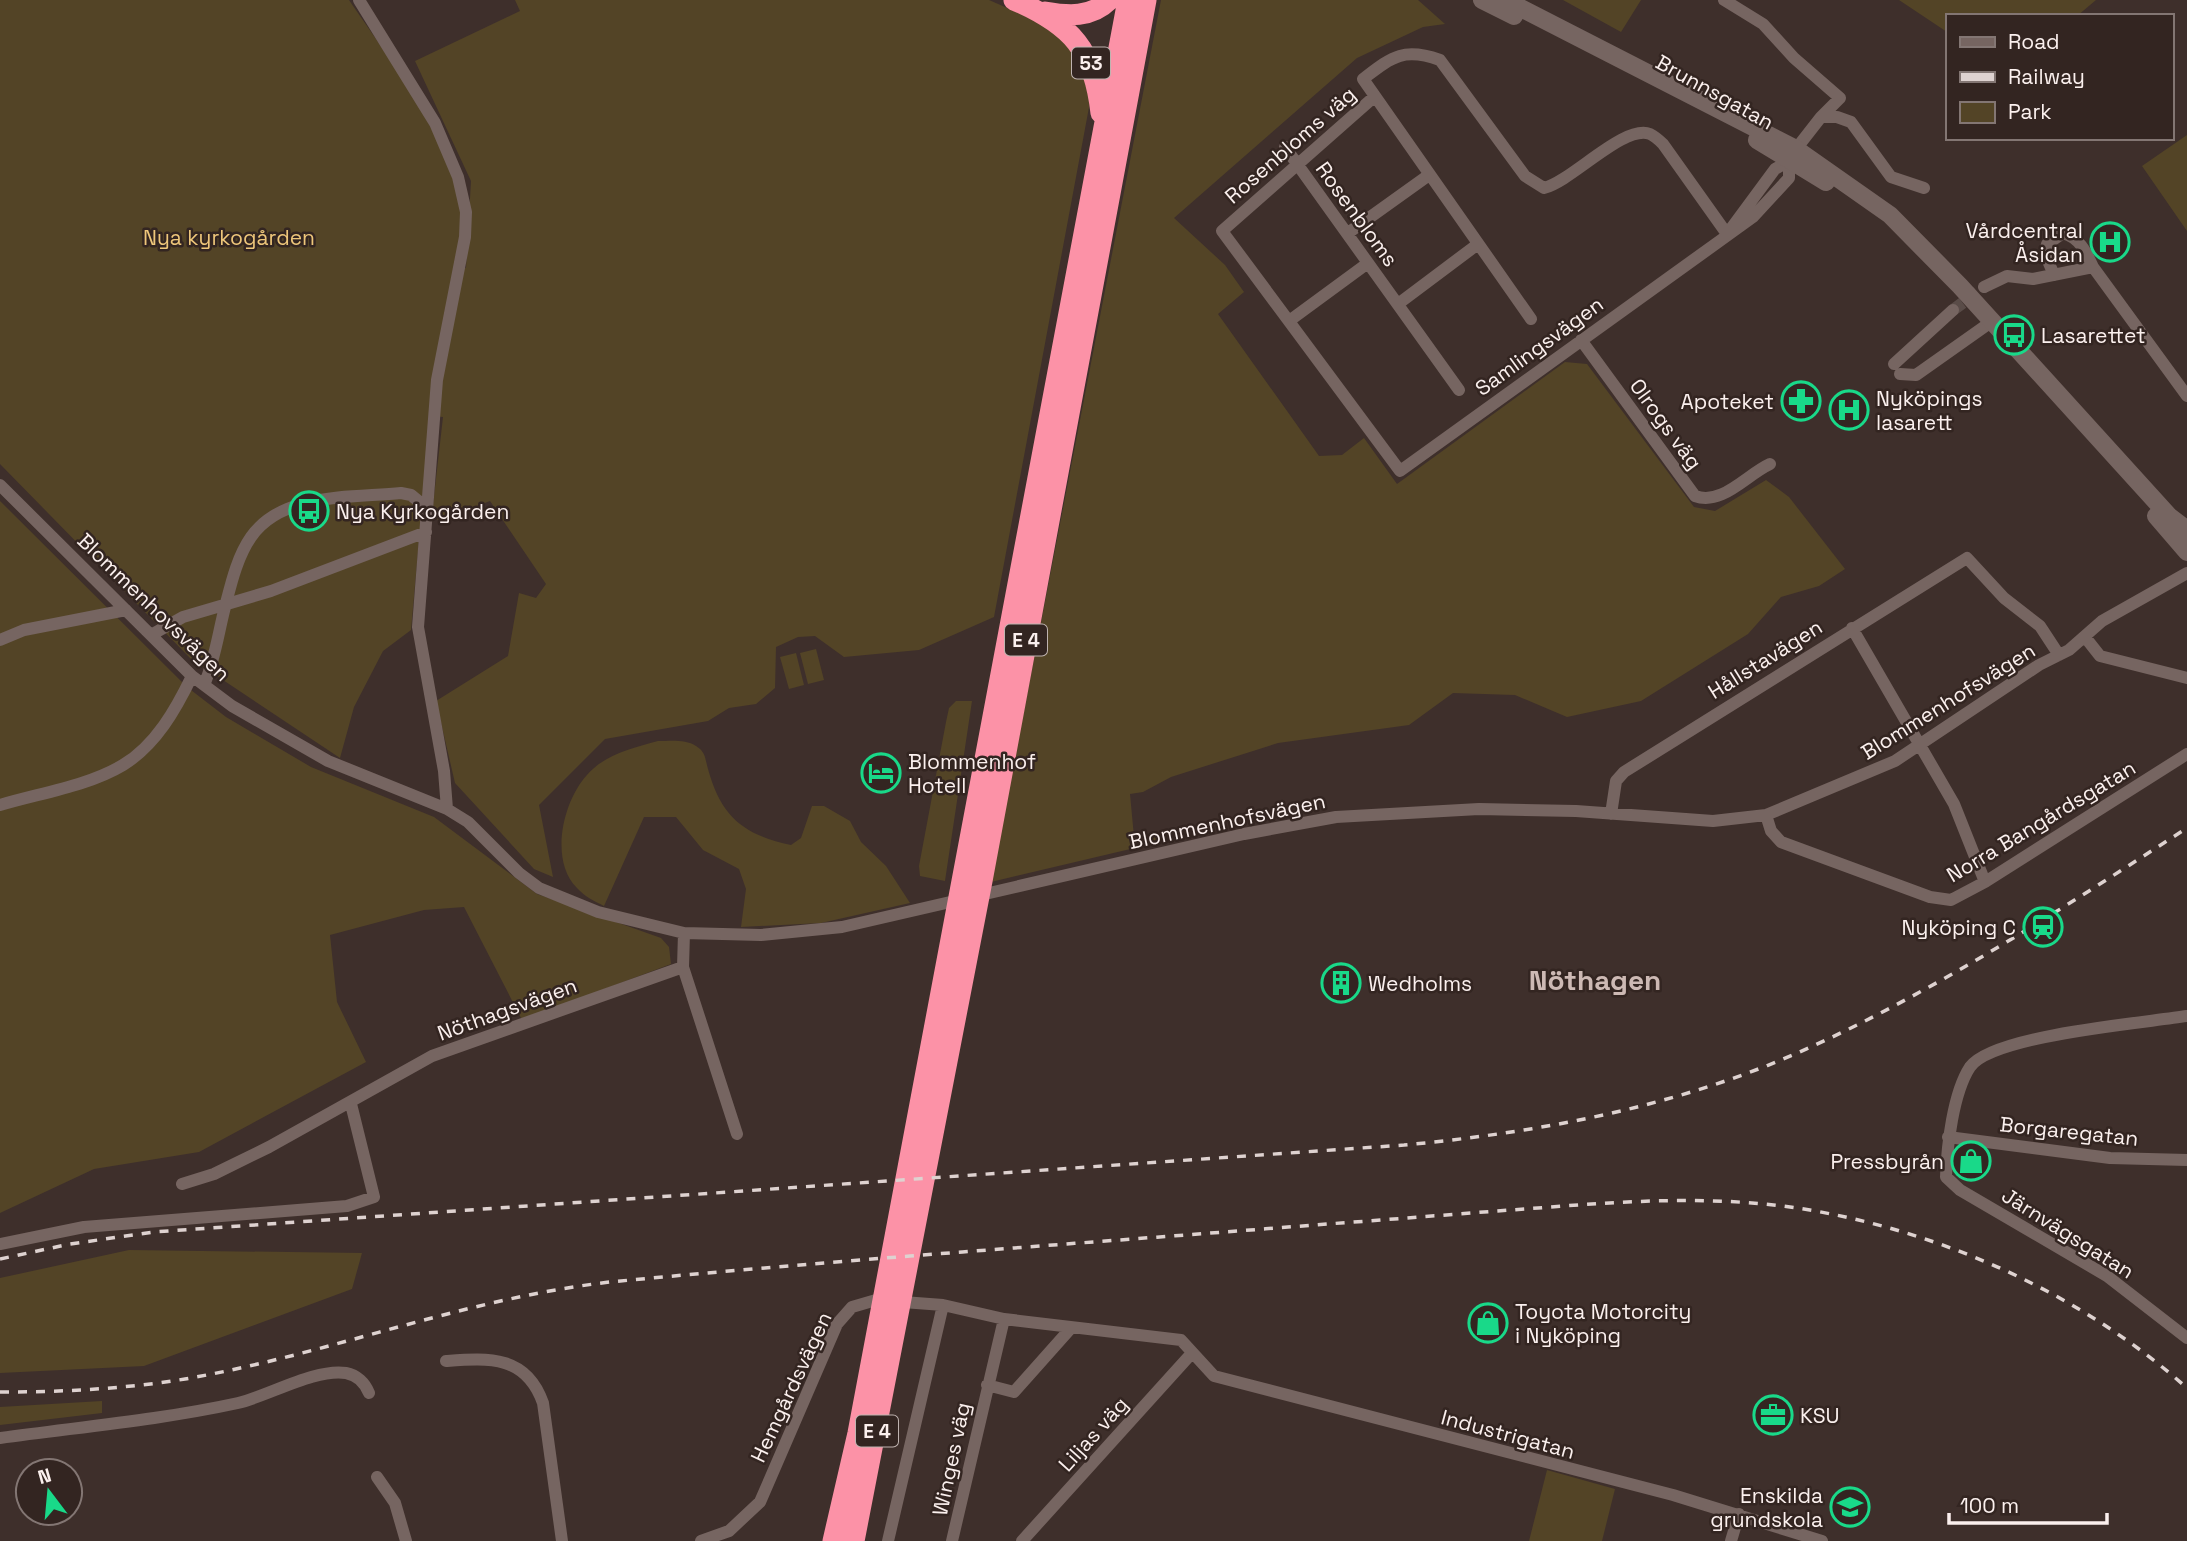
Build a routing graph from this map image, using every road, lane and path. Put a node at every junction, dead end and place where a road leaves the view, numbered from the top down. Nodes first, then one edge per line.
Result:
1 (359, 0) edge
2 (1014, 0) edge
3 (1109, 0) edge
4 (1128, 0) edge
5 (1146, 0) edge
6 (1482, 0) edge
7 (1505, 0) edge
8 (1724, 1) edge
9 (1039, 10) junction
10 (1374, 97) junction
11 (1821, 117) junction
12 (1103, 136) junction
13 (1285, 147) dead end
14 (1792, 155) junction
15 (1297, 165) junction
16 (1429, 175) junction
17 (1924, 188) dead end
18 (1348, 233) junction
19 (1727, 234) junction
20 (1478, 244) junction
21 (1368, 263) junction
22 (2092, 267) junction
23 (2054, 275) junction
24 (1983, 287) tunnel mouth
25 (1398, 304) junction
26 (1953, 310) tunnel mouth
27 (1531, 319) dead end
28 (1289, 321) junction
29 (1992, 321) junction
30 (1580, 340) junction
31 (2182, 380) edge
32 (1459, 390) dead end
33 (2187, 396) edge
34 (2075, 416) junction
35 (1382, 446) joint
36 (1770, 464) dead end
37 (0, 485) edge
38 (428, 509) junction
39 (2187, 530) edge
40 (426, 532) junction
41 (2187, 559) edge
42 (226, 606) junction
43 (126, 610) junction
44 (1852, 628) junction
45 (151, 635) junction
46 (2085, 637) junction
47 (0, 640) edge
48 (2059, 655) junction
49 (192, 676) junction
50 (2187, 678) edge
51 (204, 685) junction
52 (1919, 745) junction
53 (2187, 754) edge
54 (0, 805) edge
55 (447, 809) junction
56 (1611, 814) junction
57 (1766, 815) junction
58 (1985, 882) junction
59 (684, 933) junction
60 (683, 967) junction
61 (2187, 1016) edge
62 (351, 1104) junction
63 (737, 1134) dead end
64 (1948, 1137) junction
65 (2187, 1160) edge
66 (182, 1184) dead end
67 (0, 1244) edge
68 (943, 1305) junction
69 (1003, 1319) junction
70 (888, 1321) junction
71 (1070, 1328) junction
72 (2187, 1338) edge
73 (1192, 1353) junction
74 (446, 1361) dead end
75 (987, 1385) junction
76 (369, 1393) dead end
77 (0, 1438) edge
78 (377, 1477) dead end
79 (1739, 1514) junction
80 (406, 1541) edge
81 (562, 1541) edge
82 (707, 1541) edge
83 (833, 1541) edge
84 (854, 1541) edge
85 (888, 1541) edge
86 (952, 1541) edge
87 (1022, 1541) edge
88 (1731, 1541) edge
89 (1822, 1541) edge

1 - 38 street
2 - 9 highway, 53
3 - 9 highway
4 - 12 highway, E 4
5 - 70 highway, E 4
6 - 14 main road, Brunnsgatan
7 - 14 main road, Brunnsgatan
8 - 11 street, Samlingsvägen
9 - 12 highway, 53
10 - 15 street, Rosenbloms väg
10 - 16 street, Rosenbloms väg
10 - 19 street, Rosenbloms väg
11 - 14 street, Samlingsvägen
11 - 17 street
12 - 70 highway, E 4
13 - 15 street, Rosenbloms
14 - 19 street, Samlingsvägen
14 - 29 main road, Brunnsgatan
15 - 18 street, Rosenbloms
15 - 28 street, Rosenbloms väg
16 - 18 street
16 - 20 street, Rosenbloms väg
18 - 21 street, Rosenbloms
19 - 30 street, Samlingsvägen
20 - 25 street
20 - 27 street, Rosenbloms väg
21 - 25 street, Rosenbloms
21 - 28 street
22 - 23 street
22 - 23 street
22 - 31 street
23 - 24 street
25 - 32 street, Rosenbloms
26 - 29 street
28 - 35 street, Rosenbloms väg
29 - 34 main road, Brunnsgatan
30 - 35 street, Samlingsvägen
30 - 36 street, Olrogs väg
31 - 33 street
34 - 39 main road, Brunnsgatan
34 - 41 main road, Brunnsgatan
37 - 43 street, Blommenhovsvägen
38 - 40 street
38 - 42 street
40 - 42 street
40 - 55 street
41 - 46 street, Blommenhofsvägen
42 - 45 street
42 - 51 street
43 - 45 street, Blommenhovsvägen
43 - 47 street
44 - 48 street, Hållstavägen
44 - 52 street
44 - 56 street, Hållstavägen
45 - 49 street, Blommenhovsvägen
46 - 48 street, Blommenhofsvägen
46 - 50 street
48 - 52 street, Blommenhofsvägen
49 - 51 street, Blommenhovsvägen
49 - 54 street
51 - 55 street, Blommenhovsvägen
52 - 57 street, Blommenhofsvägen
52 - 58 street
53 - 58 street, Norra Bangårdsgatan
55 - 59 street, Blommenhofsvägen
56 - 57 street, Blommenhofsvägen
56 - 59 street, Blommenhofsvägen
57 - 58 street, Norra Bangårdsgatan
59 - 60 street
60 - 62 street, Nöthagsvägen
60 - 63 street
61 - 64 street
62 - 66 street, Nöthagsvägen
62 - 67 street
64 - 65 street, Borgaregatan
64 - 72 street, Järnvägsgatan
68 - 69 street
68 - 82 street, Hemgårdsvägen
68 - 85 street
69 - 71 street
69 - 75 street, Winges väg
70 - 83 highway, E 4
70 - 84 highway, E 4
71 - 73 street
71 - 75 street, Winges väg
73 - 79 street, Industrigatan
73 - 87 street, Liljas väg
74 - 81 street
75 - 86 street, Winges väg
76 - 77 street
78 - 80 street
79 - 88 street
79 - 89 street, Industrigatan

